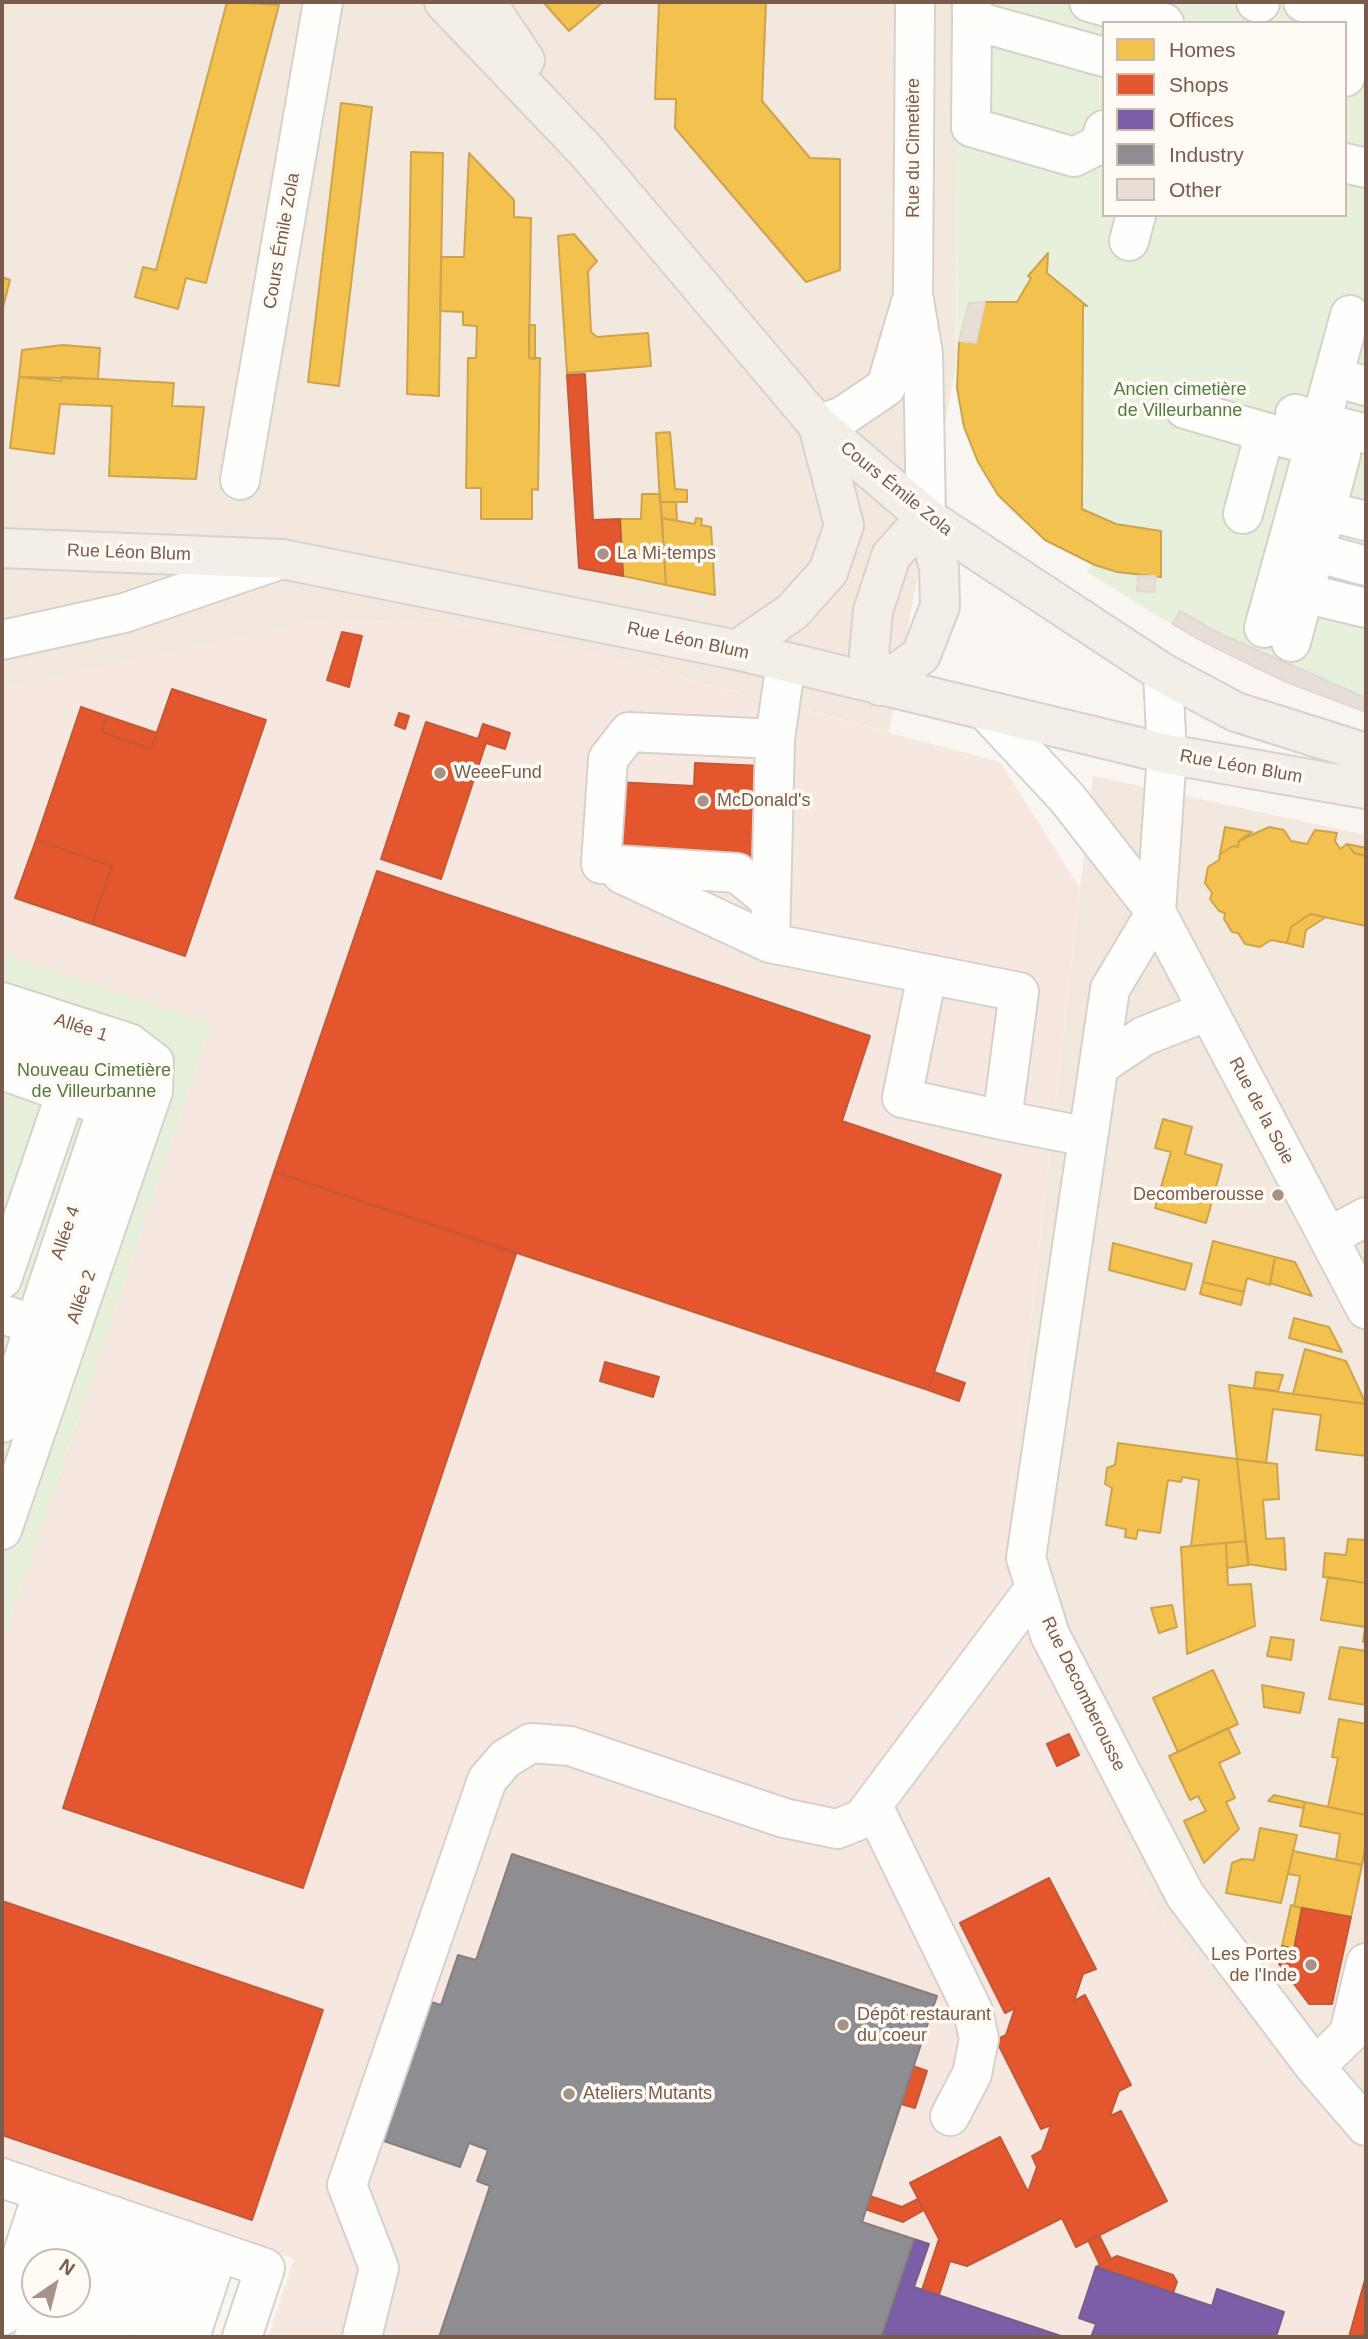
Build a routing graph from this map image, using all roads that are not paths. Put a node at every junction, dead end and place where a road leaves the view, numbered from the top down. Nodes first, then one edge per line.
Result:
1 (324, 2) edge
2 (444, 2) edge
3 (486, 2) edge
4 (915, 2) edge
5 (1089, 2) edge
6 (1308, 10) edge
7 (972, 11) edge
8 (1157, 21) edge
9 (1322, 21) edge
10 (1102, 56) edge
11 (1102, 137) edge
12 (587, 152) junction
13 (1347, 163) edge
14 (1366, 168) edge
15 (913, 294) junction
16 (1350, 315) dead end
17 (1350, 382) edge
18 (818, 425) junction
19 (1265, 432) junction
20 (1366, 434) edge
21 (1335, 454) edge
22 (240, 480) dead end
23 (1326, 511) junction
24 (1243, 514) dead end
25 (926, 517) junction
26 (1366, 521) edge
27 (2, 548) edge
28 (1315, 552) junction
29 (282, 559) junction
30 (1366, 566) edge
31 (1304, 593) junction
32 (1366, 608) edge
33 (2, 640) edge
34 (737, 650) junction
35 (786, 662) junction
36 (1163, 673) junction
37 (880, 686) junction
38 (987, 712) junction
39 (775, 739) junction
40 (1366, 753) edge
41 (1167, 754) junction
42 (1366, 789) edge
43 (601, 864) junction
44 (770, 900) junction
45 (1156, 912) junction
46 (770, 943) junction
47 (927, 975) junction
48 (2, 1002) edge
49 (1208, 1011) junction
50 (2, 1039) edge
51 (146, 1066) junction
52 (1099, 1066) junction
53 (2, 1071) edge
54 (54, 1089) junction
55 (113, 1093) junction
56 (1002, 1120) junction
57 (1088, 1137) junction
58 (2, 1200) edge
59 (1366, 1217) edge
60 (1328, 1237) junction
61 (2, 1280) edge
62 (1366, 1309) edge
63 (27, 1311) edge
64 (26, 1367) edge
65 (3, 1416) edge
66 (2, 1530) edge
67 (1035, 1588) junction
68 (873, 1806) junction
69 (1366, 1963) edge
70 (1315, 2067) junction
71 (950, 2116) dead end
72 (1366, 2126) edge
73 (14, 2189) edge
74 (78, 2204) junction
75 (131, 2222) junction
76 (201, 2246) junction
77 (64, 2248) edge
78 (2, 2316) edge
79 (40, 2318) edge
80 (34, 2337) edge
81 (73, 2337) edge
82 (112, 2337) edge
83 (152, 2337) edge
84 (190, 2337) edge
85 (242, 2337) edge
86 (362, 2337) edge

1 - 22 street, Cours Émile Zola
2 - 12 main road, Cours Émile Zola
3 - 12 main road, Cours Émile Zola
4 - 15 street, Rue du Cimetière
5 - 8 street
6 - 9 street
7 - 10 street
7 - 11 street
12 - 18 main road, Cours Émile Zola
13 - 14 street
15 - 18 street, Rue du Cimetière
15 - 25 street, Rue du Cimetière
16 - 17 street
17 - 21 street
18 - 25 main road, Cours Émile Zola
18 - 34 main road
19 - 21 street
19 - 21 street
19 - 24 street
20 - 21 street
21 - 23 street
21 - 31 street
23 - 26 street
23 - 28 street
25 - 36 main road, Cours Émile Zola
25 - 37 main road
25 - 37 main road
27 - 29 main road, Rue Léon Blum
28 - 30 street
28 - 31 street
29 - 33 street
29 - 34 main road, Rue Léon Blum
31 - 32 street
34 - 35 main road, Rue Léon Blum
35 - 37 main road, Rue Léon Blum
35 - 39 street
36 - 40 main road, Cours Émile Zola
36 - 41 street
37 - 38 main road, Rue Léon Blum
38 - 41 main road, Rue Léon Blum
38 - 45 street, Rue de la Soie
39 - 43 street
39 - 44 street
41 - 42 main road, Rue Léon Blum
41 - 45 street
43 - 44 street
43 - 46 street
44 - 46 street
45 - 49 street, Rue de la Soie
45 - 52 street
46 - 47 street
47 - 56 street
47 - 56 street
48 - 51 street, Allée 1
49 - 52 street
49 - 60 street, Rue de la Soie
50 - 55 street
51 - 55 street
51 - 64 street, Allée 2
52 - 57 street, Rue Decomberousse
53 - 54 street
54 - 55 street
54 - 58 street
54 - 61 street
55 - 63 street, Allée 4
56 - 57 street
57 - 67 street, Rue Decomberousse
59 - 60 street
60 - 62 street, Rue de la Soie
61 - 63 street
63 - 64 street, Allée 4
64 - 65 street, Allée 4
64 - 66 street, Allée 2
67 - 68 street
67 - 70 street, Rue Decomberousse
68 - 71 street
68 - 86 street
69 - 70 street
70 - 72 street, Rue Decomberousse
73 - 74 street
73 - 78 street
74 - 75 street
74 - 77 street
75 - 76 street
75 - 81 street
75 - 82 street
76 - 83 street
76 - 84 street
76 - 85 street
79 - 80 street

